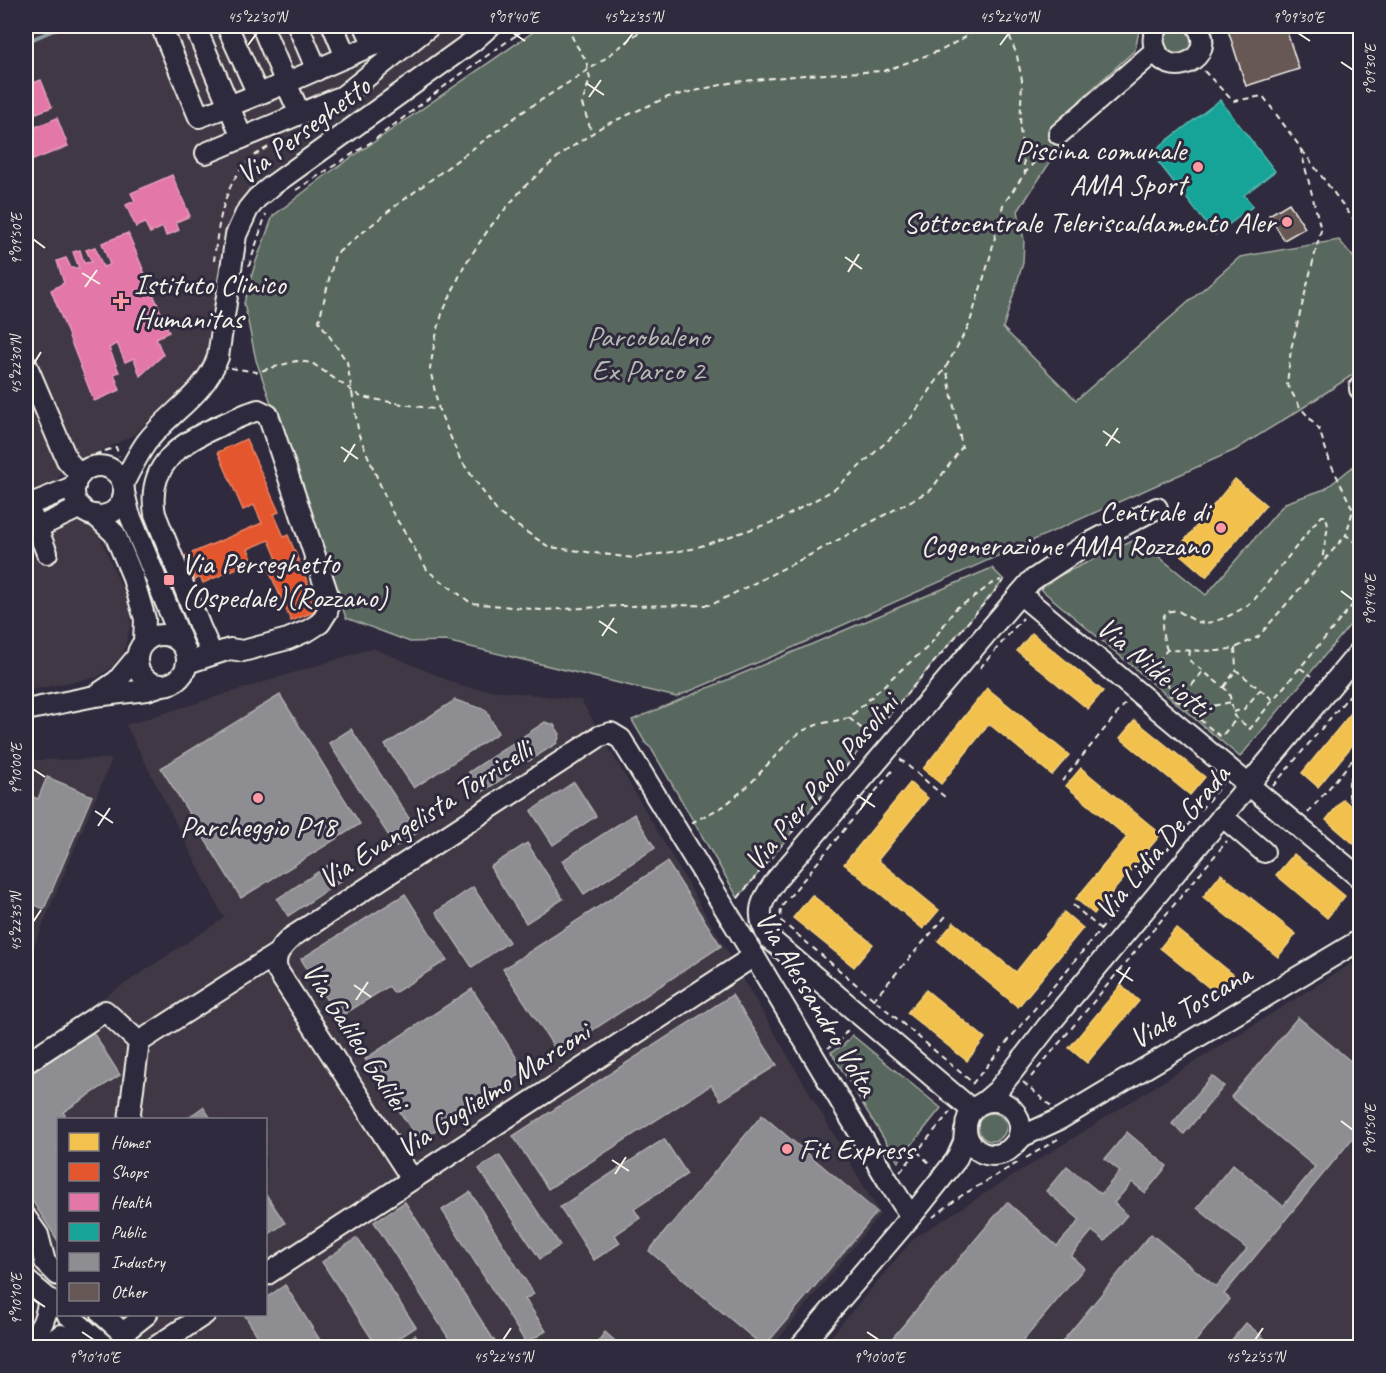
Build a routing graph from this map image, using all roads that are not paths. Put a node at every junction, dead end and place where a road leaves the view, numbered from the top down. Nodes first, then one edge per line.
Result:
1 (162, 26) edge
2 (195, 26) edge
3 (227, 26) edge
4 (262, 26) edge
5 (298, 26) edge
6 (333, 26) edge
7 (365, 26) edge
8 (406, 26) edge
9 (430, 26) edge
10 (490, 26) edge
11 (1159, 26) edge
12 (1197, 26) edge
13 (374, 45) junction
14 (1156, 50) junction
15 (346, 57) junction
16 (317, 70) junction
17 (286, 83) junction
18 (258, 94) junction
19 (229, 106) junction
20 (300, 114) junction
21 (1059, 134) road end
22 (242, 138) junction
23 (206, 153) dead end
24 (26, 364) edge
25 (147, 442) junction
26 (100, 466) junction
27 (78, 480) junction
28 (124, 488) junction
29 (26, 506) edge
30 (1157, 508) dead end
31 (88, 511) junction
32 (31, 531) edge
33 (47, 552) dead end
34 (1028, 593) junction
35 (141, 649) junction
36 (1360, 651) edge
37 (212, 654) junction
38 (185, 655) junction
39 (162, 685) junction
40 (95, 696) junction
41 (26, 710) edge
42 (611, 733) joint
43 (1360, 784) edge
44 (1256, 791) junction
45 (1360, 795) edge
46 (1230, 823) junction
47 (1264, 852) dead end
48 (1360, 878) edge
49 (1360, 940) edge
50 (278, 953) junction
51 (754, 956) junction
52 (139, 1042) junction
53 (26, 1063) edge
54 (1018, 1078) junction
55 (972, 1104) junction
56 (1010, 1107) junction
57 (129, 1118) edge
58 (1051, 1123) junction
59 (965, 1131) junction
60 (1013, 1146) junction
61 (992, 1155) junction
62 (412, 1179) junction
63 (919, 1215) junction
64 (26, 1218) edge
65 (57, 1274) edge
66 (267, 1274) edge
67 (26, 1280) edge
68 (54, 1304) edge
69 (69, 1316) edge
70 (104, 1316) edge
71 (144, 1316) edge
72 (204, 1316) edge
73 (26, 1339) edge
74 (185, 1339) edge
75 (46, 1345) edge
76 (105, 1347) edge
77 (154, 1347) edge
78 (799, 1347) edge

1 - 19 street
2 - 19 street
3 - 18 street
4 - 17 street
5 - 16 street
6 - 15 street
7 - 13 street
8 - 13 street
9 - 20 street
10 - 25 street, Via Perseghetto
11 - 14 street
12 - 14 street
13 - 15 street
14 - 21 street
15 - 16 street
16 - 17 street
17 - 18 street
17 - 20 street
18 - 19 street
19 - 22 street
20 - 22 street
22 - 23 street
24 - 27 street
25 - 26 street, Via Perseghetto
25 - 28 street, Via Perseghetto
26 - 27 street
26 - 28 street
27 - 29 street
27 - 31 street
28 - 31 street
28 - 38 street
29 - 32 street
30 - 34 street, Via Pier Paolo Pasolini
31 - 32 street
31 - 35 street
32 - 33 street
34 - 44 street, Via Nilde iotti
34 - 55 street, Via Pier Paolo Pasolini
35 - 38 street
35 - 39 street
35 - 40 street
36 - 44 street, Via Lidia De Grada
37 - 37 street
37 - 38 street
38 - 39 street
39 - 40 street
40 - 41 street
42 - 50 street, Via Evangelista Torricelli
42 - 51 street, Via Alessandro Volta
43 - 45 street
44 - 46 street, Via Lidia De Grada
44 - 48 street, Via Nilde iotti
46 - 47 street
46 - 54 street, Via Lidia De Grada
49 - 58 street, Viale Toscana
50 - 52 street, Via Evangelista Torricelli
50 - 62 street, Via Galileo Galilei
51 - 62 street, Via Guglielmo Marconi
51 - 63 street, Via Alessandro Volta
52 - 53 street
52 - 57 street
54 - 55 street, Via Lidia De Grada
54 - 56 street
55 - 56 street
55 - 59 street
56 - 58 street
56 - 60 street
58 - 60 street, Viale Toscana
59 - 61 street
59 - 63 street
60 - 61 street
61 - 63 street
62 - 66 street, Via Guglielmo Marconi
63 - 78 street
64 - 65 street
67 - 68 street
68 - 73 street
69 - 76 street
70 - 71 street
72 - 74 street
74 - 77 street
75 - 76 street

